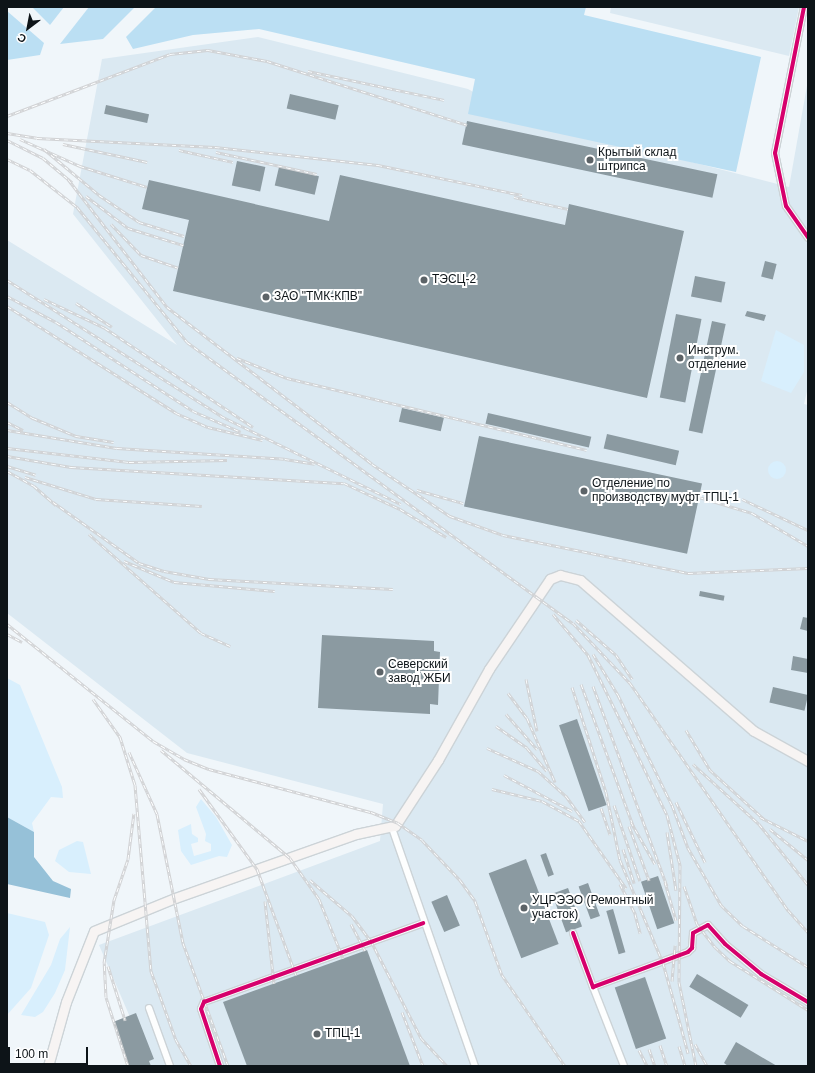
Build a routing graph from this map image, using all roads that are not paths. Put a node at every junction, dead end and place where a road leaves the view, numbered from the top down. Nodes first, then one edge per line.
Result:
1 (804, 7) edge
2 (808, 238) edge
3 (808, 761) edge
4 (392, 828) junction
5 (423, 923) junction
6 (573, 933) dead end
7 (593, 987) junction
8 (808, 1002) edge
9 (149, 1008) dead end
10 (48, 1066) edge
11 (170, 1066) edge
12 (220, 1066) edge
13 (475, 1066) edge
14 (624, 1066) edge

1 - 2 street
3 - 4 main road
4 - 5 street
4 - 10 main road
5 - 12 street
5 - 13 street
6 - 7 street
7 - 8 street
7 - 14 street
9 - 11 street

